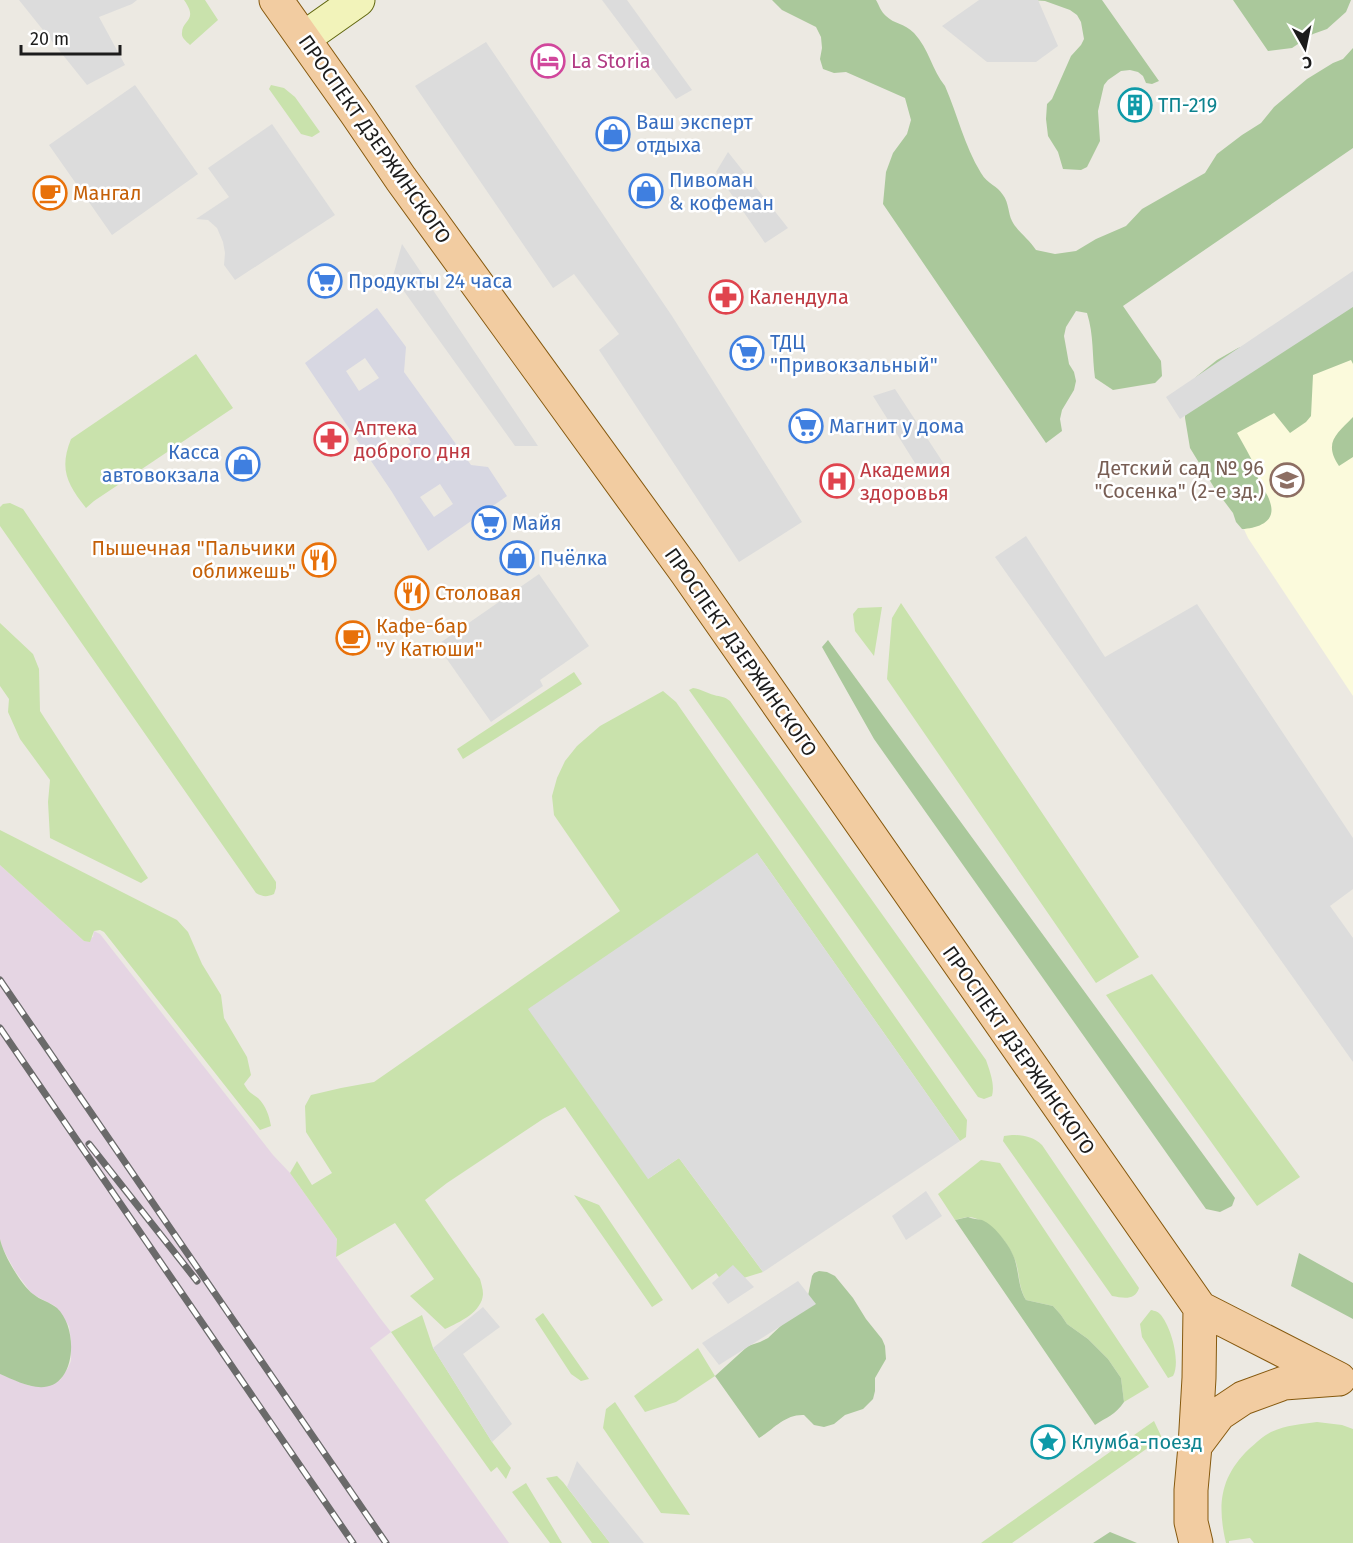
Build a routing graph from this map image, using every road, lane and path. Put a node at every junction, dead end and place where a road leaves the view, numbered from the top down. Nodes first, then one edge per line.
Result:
1 (276, 0) edge
2 (358, 0) edge
3 (304, 38) junction
4 (1200, 1308) junction
5 (1346, 1383) edge
6 (1195, 1446) junction
7 (1196, 1543) edge

1 - 3 main road, ПРОСПЕКТ ДЗЕРЖИНСКОГО
2 - 3 street
3 - 4 main road, ПРОСПЕКТ ДЗЕРЖИНСКОГО
4 - 5 main road
4 - 6 main road
5 - 6 main road
6 - 7 main road

